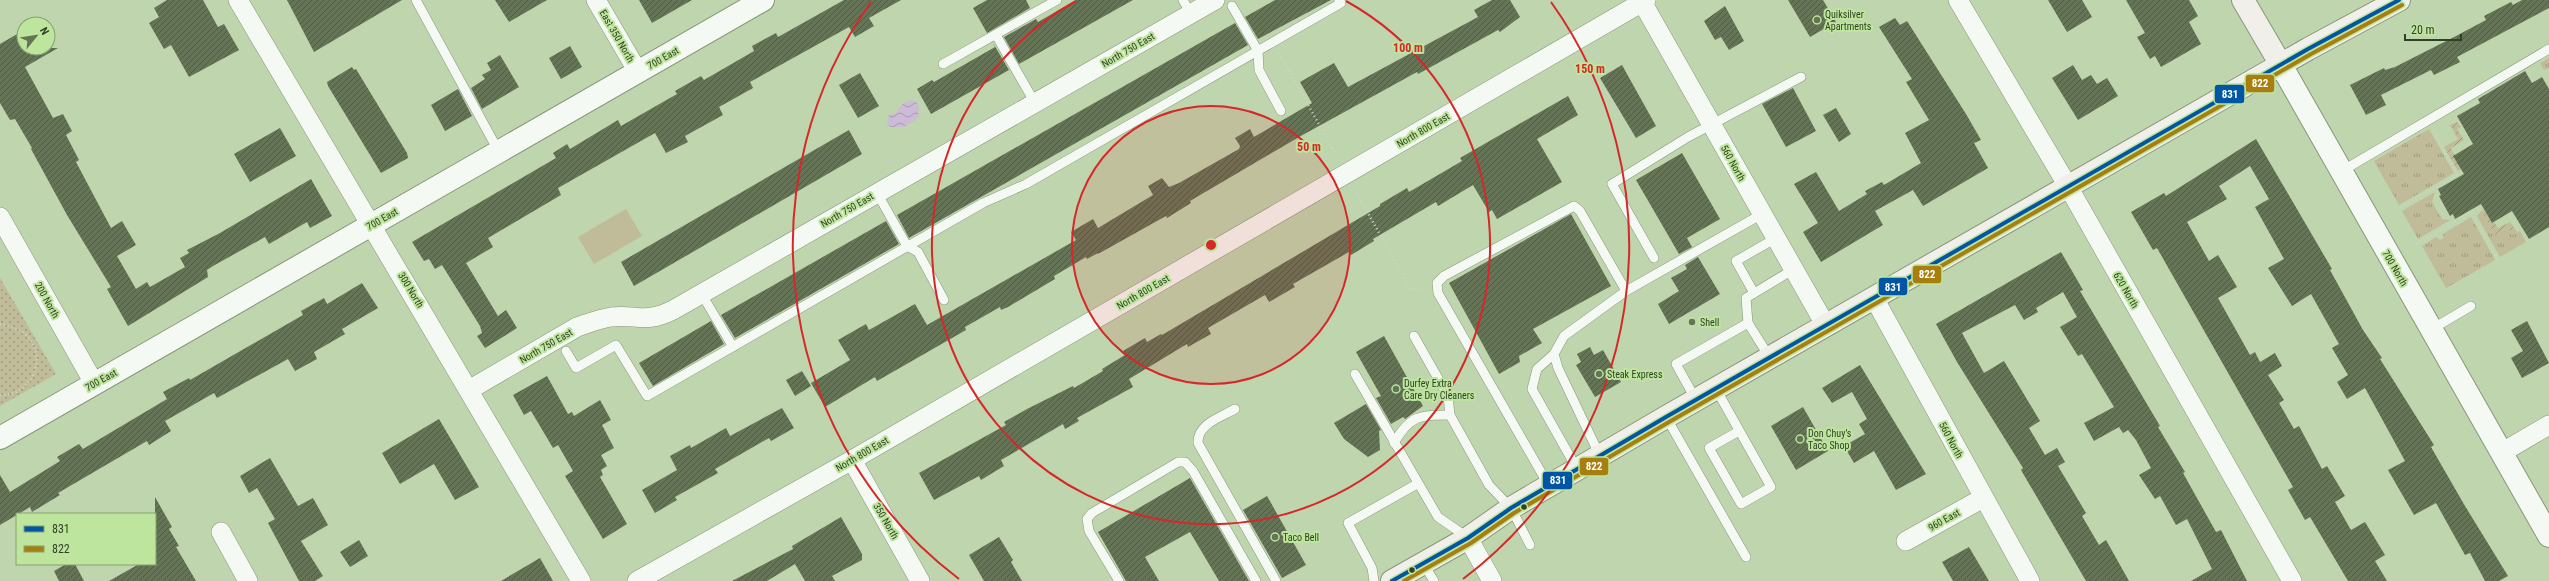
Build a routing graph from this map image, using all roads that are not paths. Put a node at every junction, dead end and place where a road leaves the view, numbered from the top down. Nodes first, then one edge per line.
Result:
1 (238, 0) edge
2 (416, 0) edge
3 (596, 0) edge
4 (764, 0) edge
5 (1057, 0) edge
6 (1339, 0) edge
7 (1958, 0) edge
8 (2243, 0) edge
9 (2399, 0) edge
10 (1643, 1) edge
11 (1224, 3) edge
12 (1187, 7) edge
13 (996, 35) junction
14 (2549, 49) edge
15 (1258, 51) junction
16 (943, 64) dead end
17 (2281, 65) junction
18 (638, 72) junction
19 (1801, 77) dead end
20 (1034, 103) junction
21 (1281, 111) dead end
22 (1712, 125) junction
23 (499, 152) junction
24 (2341, 172) junction
25 (2068, 188) junction
26 (877, 193) junction
27 (1762, 214) junction
28 (0, 217) edge
29 (372, 224) junction
30 (1776, 238) junction
31 (907, 246) junction
32 (1654, 258) dead end
33 (1794, 270) junction
34 (1626, 291) junction
35 (701, 293) junction
36 (1754, 293) junction
37 (1874, 298) junction
38 (944, 300) dead end
39 (2471, 306) dead end
40 (1748, 323) junction
41 (1826, 326) junction
42 (2430, 330) junction
43 (1414, 336) dead end
44 (733, 347) junction
45 (566, 351) dead end
46 (1554, 354) junction
47 (1770, 358) junction
48 (1355, 374) dead end
49 (94, 383) junction
50 (1716, 389) junction
51 (469, 390) junction
52 (1696, 400) junction
53 (1235, 409) dead end
54 (1450, 415) junction
55 (1666, 417) junction
56 (2549, 425) edge
57 (1739, 431) junction
58 (0, 438) edge
59 (1394, 443) junction
60 (2501, 453) junction
61 (1600, 456) junction
62 (852, 460) junction
63 (1577, 469) junction
64 (1417, 484) junction
65 (1549, 486) junction
66 (1982, 498) junction
67 (1511, 508) junction
68 (221, 532) dead end
69 (2549, 536) edge
70 (1468, 538) junction
71 (1906, 541) dead end
72 (1530, 545) dead end
73 (1746, 557) dead end
74 (1428, 572) edge
75 (248, 581) edge
76 (581, 581) edge
77 (637, 581) edge
78 (920, 581) edge
79 (1119, 581) edge
80 (1256, 581) edge
81 (1276, 581) edge
82 (1374, 581) edge
83 (1392, 581) edge
84 (1492, 581) edge
85 (2030, 581) edge
86 (2292, 581) edge

1 - 29 street, 300 North
2 - 23 lane
3 - 18 street, East 350 North
4 - 18 street, 700 East
5 - 13 lane
6 - 15 lane
7 - 25 street, 620 North
8 - 17 main road, 700 North
9 - 17 main road
10 - 22 street, 560 North
10 - 62 street, North 800 East
11 - 12 street, North 750 East
11 - 15 lane
12 - 20 street, North 750 East
13 - 16 lane
13 - 20 lane
14 - 24 lane
15 - 21 lane
15 - 31 lane
17 - 24 street, 700 North
17 - 25 main road
18 - 23 street, 700 East
19 - 22 lane
20 - 26 street, North 750 East
22 - 27 street, 560 North
22 - 32 lane
23 - 29 street, 700 East
24 - 42 street, 700 North
25 - 37 main road
25 - 86 street, 620 North
26 - 31 lane
26 - 35 street, North 750 East
27 - 30 street, 560 North
27 - 34 lane
28 - 49 street, 200 North
29 - 49 street, 700 East
29 - 51 street, 300 North
30 - 33 street, 560 North
30 - 36 lane
31 - 38 lane
31 - 44 lane
33 - 36 lane
33 - 41 street, 560 North
34 - 46 lane
34 - 65 lane
35 - 44 lane
35 - 51 street, North 750 East
36 - 40 lane
37 - 41 main road
37 - 66 street, 560 North
39 - 42 lane
40 - 47 lane
40 - 52 lane
41 - 47 main road
42 - 60 street, 700 North
43 - 54 lane
44 - 45 lane
46 - 61 lane
46 - 63 lane
47 - 50 main road
48 - 59 lane
49 - 58 street, 700 East
50 - 52 main road
50 - 57 lane
51 - 76 street, 300 North
52 - 55 main road
53 - 81 lane
54 - 59 lane
54 - 67 lane
55 - 61 main road
55 - 73 lane
56 - 60 street
57 - 57 lane
59 - 64 lane
60 - 69 street, 700 North
61 - 63 main road
62 - 77 street, North 800 East
62 - 78 street, 350 North
63 - 65 main road
64 - 70 lane
64 - 82 lane
65 - 67 main road
66 - 71 street, 960 East
66 - 85 street, 560 North
67 - 70 main road
67 - 72 lane
68 - 75 street
70 - 74 main road
70 - 84 street
74 - 83 main road
79 - 80 lane

